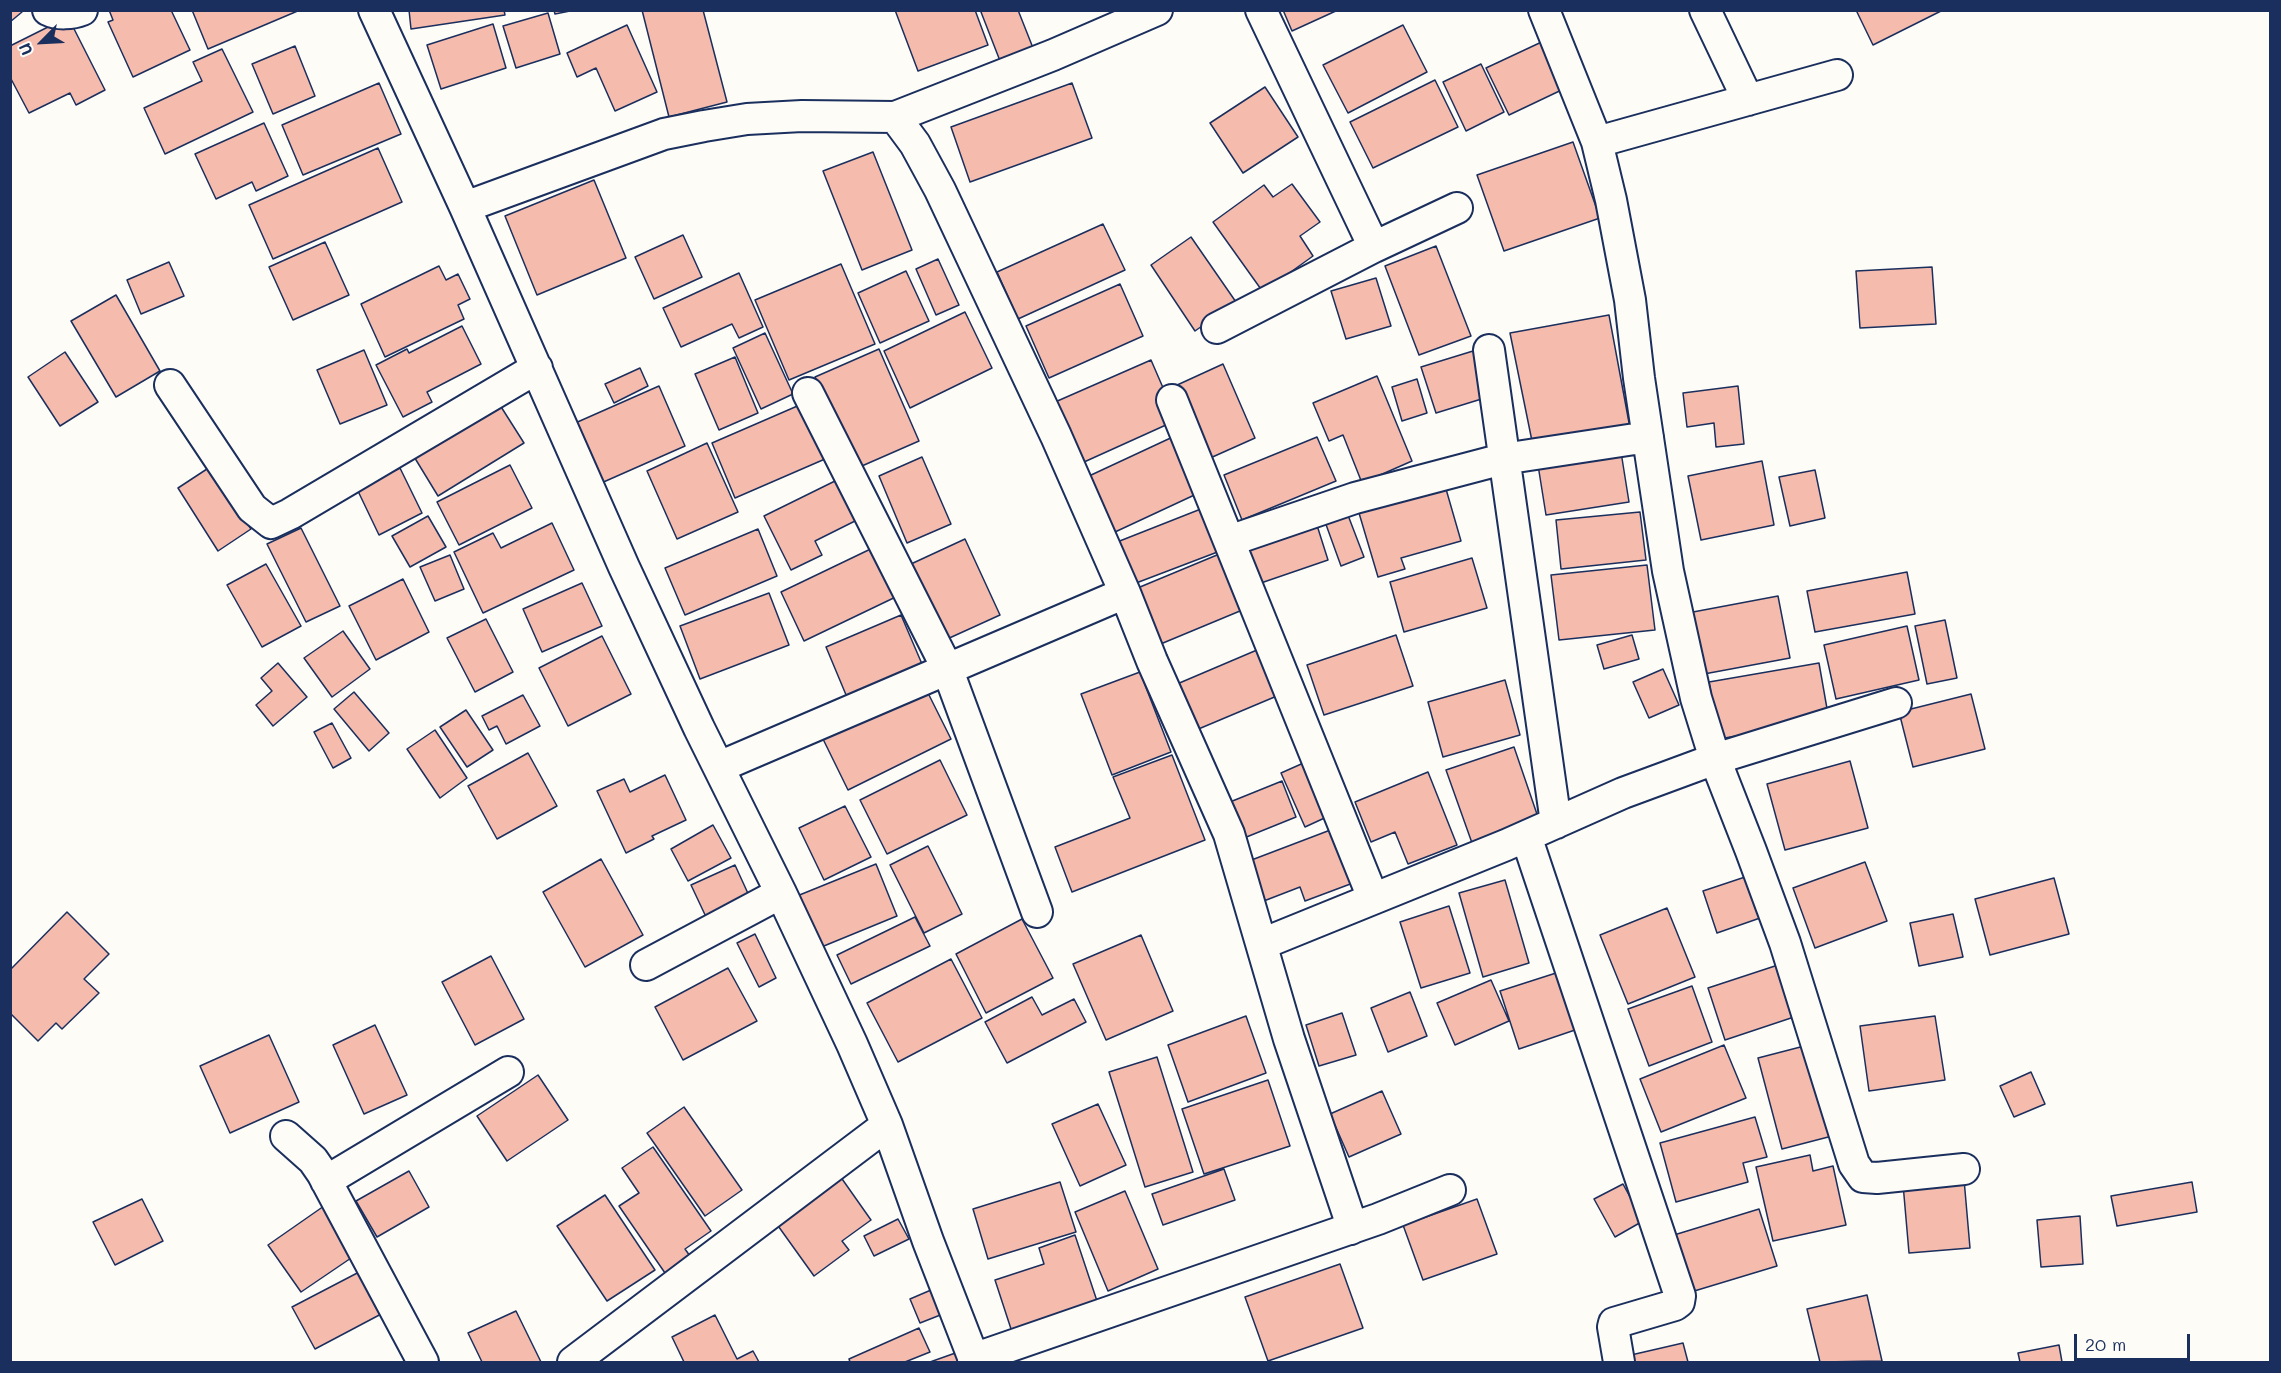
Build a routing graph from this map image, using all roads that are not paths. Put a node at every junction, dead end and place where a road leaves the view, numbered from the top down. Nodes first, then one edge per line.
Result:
1 (48, 10) edge
2 (82, 10) edge
3 (374, 10) edge
4 (1157, 10) edge
5 (1262, 10) edge
6 (1544, 10) edge
7 (1705, 10) edge
8 (1837, 75) dead end
9 (1748, 100) junction
10 (895, 117) junction
11 (1597, 142) junction
12 (465, 207) junction
13 (1457, 208) dead end
14 (1374, 247) junction
15 (1217, 328) dead end
16 (1489, 350) dead end
17 (537, 368) junction
18 (170, 385) dead end
19 (808, 393) dead end
20 (1172, 400) dead end
21 (1648, 437) junction
22 (1503, 459) junction
23 (1229, 541) junction
24 (1125, 593) junction
25 (947, 669) junction
26 (1896, 703) dead end
27 (1715, 759) junction
28 (719, 767) junction
29 (1556, 822) junction
30 (1526, 836) junction
31 (781, 893) junction
32 (1373, 898) junction
33 (1037, 912) dead end
34 (1262, 944) junction
35 (646, 965) dead end
36 (508, 1072) dead end
37 (887, 1125) junction
38 (286, 1136) dead end
39 (1964, 1169) dead end
40 (326, 1181) junction
41 (1450, 1190) dead end
42 (1351, 1228) junction
43 (974, 1361) edge
44 (423, 1362) edge
45 (573, 1362) edge
46 (1619, 1362) edge

1 - 2 street
3 - 12 street
4 - 10 street
5 - 14 street
6 - 11 street
7 - 9 street
8 - 9 street
9 - 11 street
10 - 12 street
10 - 24 street
11 - 21 street
12 - 17 street
13 - 14 street
14 - 15 street
16 - 22 street
17 - 18 street
17 - 28 street
19 - 25 street
20 - 23 street
21 - 22 street
21 - 27 street
22 - 23 street
22 - 29 street
23 - 32 street
24 - 25 street
24 - 34 street
25 - 28 street
25 - 33 street
26 - 27 street
27 - 29 street
27 - 39 street
28 - 31 street
29 - 30 street
30 - 32 street
30 - 46 street
31 - 35 street
31 - 37 street
32 - 34 street
34 - 42 street
36 - 40 street
37 - 43 street
37 - 45 street
38 - 40 street
40 - 44 street
41 - 42 street
42 - 43 street

